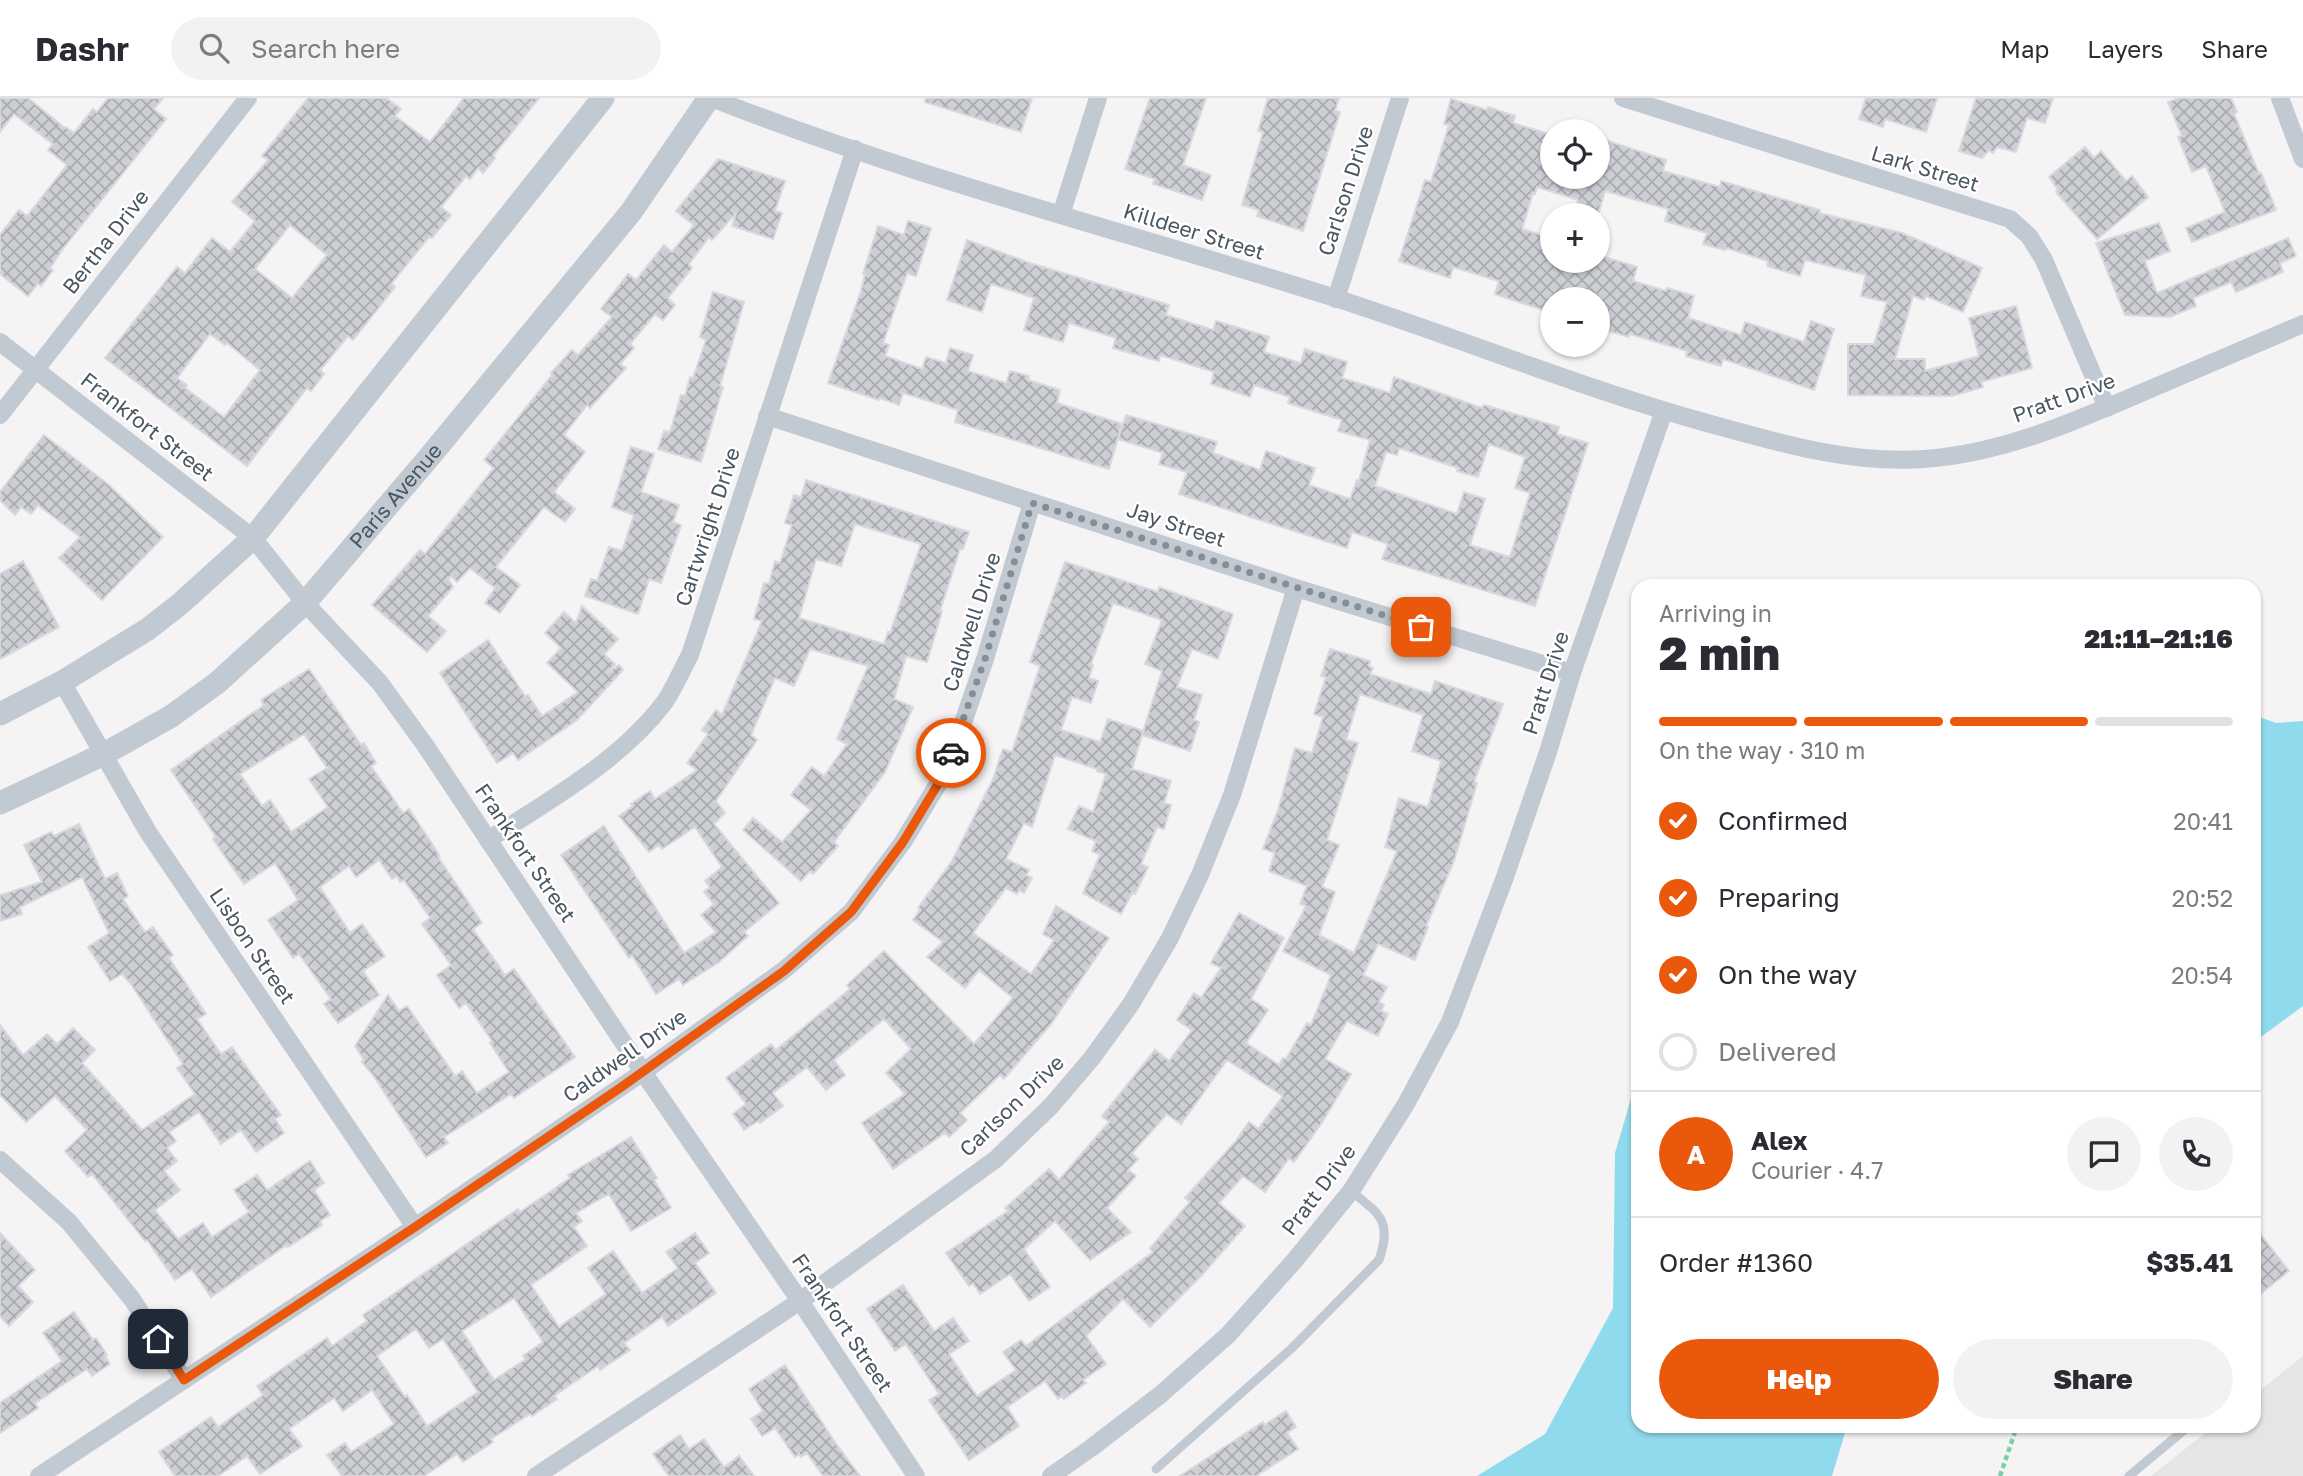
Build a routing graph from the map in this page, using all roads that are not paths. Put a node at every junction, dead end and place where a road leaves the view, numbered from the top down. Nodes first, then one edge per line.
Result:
1 (248, 98) edge
2 (603, 98) edge
3 (710, 98) edge
4 (1098, 98) edge
5 (1400, 98) edge
6 (1623, 98) edge
7 (2280, 98) edge
8 (855, 149) junction
9 (2303, 159) edge
10 (1061, 215) junction
11 (1336, 299) junction
12 (2303, 324) edge
13 (0, 341) edge
14 (36, 369) junction
15 (2107, 408) junction
16 (1664, 411) junction
17 (0, 415) edge
18 (767, 416) junction
19 (1032, 503) junction
20 (253, 538) junction
21 (1296, 588) junction
22 (305, 603) junction
23 (1572, 673) junction
24 (62, 682) junction
25 (0, 715) edge
26 (104, 754) junction
27 (0, 803) edge
28 (488, 840) junction
29 (643, 1072) junction
30 (0, 1160) edge
31 (1351, 1191) junction
32 (415, 1227) junction
33 (800, 1301) junction
34 (184, 1380) junction
35 (2181, 1433) edge
36 (1156, 1469) dead end
37 (40, 1476) edge
38 (536, 1476) edge
39 (916, 1476) edge
40 (1051, 1476) edge
41 (2129, 1476) edge

1 - 14 street, Bertha Drive
2 - 20 street
3 - 8 street, Killdeer Street
3 - 22 street, Paris Avenue
4 - 10 street
5 - 11 street, Carlson Drive
6 - 15 street, Lark Street
7 - 9 street
8 - 10 street, Killdeer Street
8 - 18 street, Cartwright Drive
10 - 11 street, Killdeer Street
11 - 16 street, Killdeer Street
12 - 15 street, Pratt Drive
13 - 14 street, Frankfort Street
14 - 17 street, Bertha Drive
14 - 20 street, Frankfort Street
15 - 16 street, Pratt Drive
16 - 23 street, Pratt Drive
18 - 19 street, Jay Street
18 - 28 street, Cartwright Drive
19 - 21 street, Jay Street
19 - 29 street, Caldwell Drive
20 - 22 street, Frankfort Street
20 - 24 street
21 - 23 street, Jay Street
21 - 33 street, Carlson Drive
22 - 26 street, Paris Avenue
22 - 28 street, Frankfort Street
23 - 31 street, Pratt Drive
24 - 25 street
24 - 26 street, Lisbon Street
26 - 27 street, Paris Avenue
26 - 32 street, Lisbon Street
28 - 29 street, Frankfort Street
29 - 32 street, Caldwell Drive
29 - 33 street, Frankfort Street
30 - 34 street
31 - 36 lane
31 - 40 street, Pratt Drive
32 - 34 street, Caldwell Drive
33 - 38 street, Carlson Drive
33 - 39 street, Frankfort Street
34 - 37 street, Caldwell Drive
35 - 41 lane

